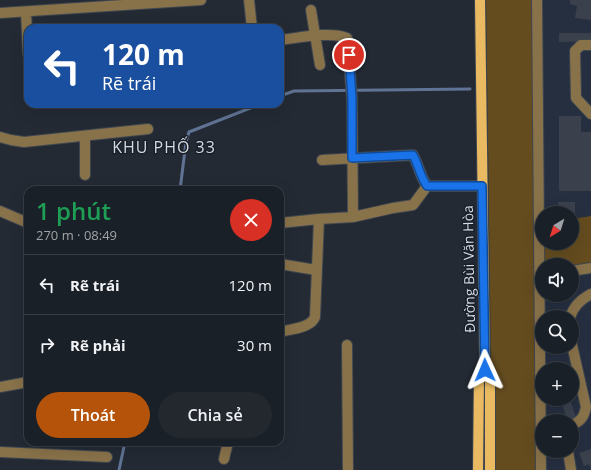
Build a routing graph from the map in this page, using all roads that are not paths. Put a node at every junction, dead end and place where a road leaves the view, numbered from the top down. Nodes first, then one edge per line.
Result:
1 (201, 0) edge
2 (249, 0) edge
3 (480, 0) edge
4 (538, 0) edge
5 (311, 10) dead end
6 (26, 12) junction
7 (0, 13) edge
8 (27, 24) edge
9 (252, 24) edge
10 (317, 36) junction
11 (284, 40) edge
12 (591, 45) edge
13 (320, 65) dead end
14 (591, 114) edge
15 (148, 129) dead end
16 (0, 137) edge
17 (85, 137) junction
18 (352, 158) junction
19 (322, 160) dead end
20 (84, 175) dead end
21 (427, 186) junction
22 (482, 186) junction
23 (0, 211) edge
24 (353, 217) junction
25 (319, 218) junction
26 (24, 222) edge
27 (284, 222) edge
28 (541, 258) edge
29 (284, 265) edge
30 (591, 268) edge
31 (316, 270) junction
32 (579, 270) edge
33 (591, 294) edge
34 (541, 302) edge
35 (572, 310) edge
36 (284, 331) edge
37 (347, 345) dead end
38 (574, 354) edge
39 (485, 370) junction
40 (24, 383) edge
41 (0, 387) edge
42 (541, 414) edge
43 (579, 422) edge
44 (227, 446) edge
45 (0, 452) edge
46 (107, 457) dead end
47 (541, 458) edge
48 (569, 458) edge
49 (224, 459) dead end
50 (348, 470) edge
51 (478, 470) edge
52 (490, 470) edge
53 (541, 470) edge
54 (571, 470) edge

1 - 6 street
2 - 9 street
3 - 22 main road, Đường Bùi Văn Hòa
4 - 28 street
5 - 10 street
6 - 7 street
6 - 8 street
10 - 11 street
10 - 13 street
10 - 18 street
12 - 14 street
15 - 17 street
16 - 17 street
17 - 20 street
18 - 19 street
18 - 21 street
18 - 24 street
21 - 22 street
21 - 24 street
22 - 39 main road, Đường Bùi Văn Hòa
23 - 26 street
24 - 25 street
25 - 27 street
25 - 31 street
29 - 31 street
30 - 32 street
31 - 36 street
33 - 35 street
34 - 42 street
37 - 50 street
38 - 43 street
39 - 51 main road, Đường Bùi Văn Hòa
39 - 52 main road, Đường Bùi Văn Hòa
40 - 41 street
44 - 49 street
45 - 46 street
47 - 53 street
48 - 54 street

